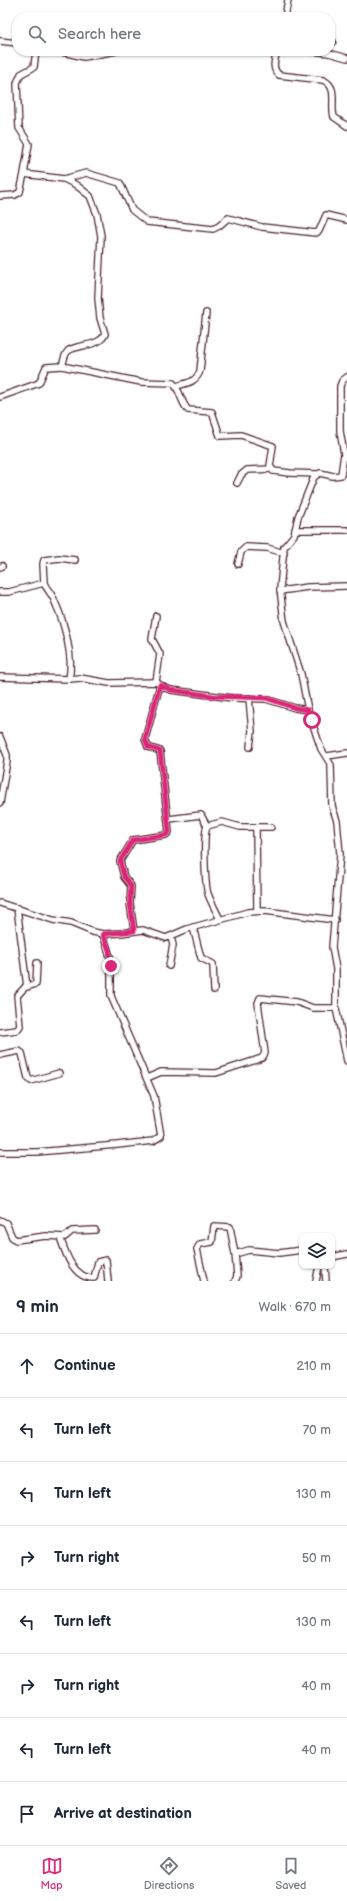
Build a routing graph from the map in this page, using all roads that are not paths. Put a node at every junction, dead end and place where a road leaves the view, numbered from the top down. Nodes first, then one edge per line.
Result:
1 (288, 0) edge
2 (286, 12) edge
3 (0, 41) edge
4 (12, 43) edge
5 (335, 55) edge
6 (35, 56) edge
7 (276, 56) edge
8 (347, 58) edge
9 (347, 126) edge
10 (24, 174) junction
11 (64, 179) junction
12 (0, 196) edge
13 (347, 220) edge
14 (206, 313) dead end
15 (62, 366) junction
16 (347, 377) edge
17 (176, 386) junction
18 (0, 397) edge
19 (272, 469) junction
20 (317, 474) junction
21 (237, 483) dead end
22 (295, 530) junction
23 (347, 530) edge
24 (284, 553) junction
25 (75, 560) dead end
26 (238, 564) dead end
27 (44, 583) junction
28 (347, 586) edge
29 (280, 591) junction
30 (0, 592) edge
31 (156, 616) dead end
32 (0, 677) edge
33 (69, 679) junction
34 (158, 683) junction
35 (249, 698) junction
36 (308, 710) junction
37 (0, 737) edge
38 (250, 747) dead end
39 (347, 753) edge
40 (327, 756) junction
41 (0, 803) edge
42 (169, 819) junction
43 (207, 826) junction
44 (271, 827) dead end
45 (256, 828) junction
46 (0, 903) edge
47 (17, 908) junction
48 (257, 911) junction
49 (220, 919) junction
50 (335, 920) junction
51 (193, 927) junction
52 (134, 931) junction
53 (103, 934) junction
54 (171, 937) junction
55 (37, 963) dead end
56 (169, 966) dead end
57 (26, 986) junction
58 (214, 990) dead end
59 (336, 1008) junction
60 (0, 1032) edge
61 (0, 1055) edge
62 (347, 1061) edge
63 (59, 1073) dead end
64 (147, 1078) junction
65 (0, 1152) edge
66 (0, 1220) edge
67 (94, 1230) dead end
68 (60, 1236) junction
69 (299, 1250) edge
70 (235, 1254) junction
71 (347, 1254) edge
72 (335, 1256) edge
73 (318, 1269) edge
74 (325, 1269) edge
75 (108, 1281) edge
76 (204, 1281) edge
77 (235, 1281) edge
78 (316, 1281) edge
79 (326, 1281) edge

1 - 2 street
3 - 4 street
5 - 8 street
6 - 10 street
7 - 9 street
10 - 11 street
10 - 12 street
11 - 13 street
11 - 15 street
14 - 17 street
15 - 17 street
15 - 18 street
16 - 20 street
17 - 19 street
19 - 20 street
19 - 21 street
20 - 22 street
22 - 23 street
22 - 24 street
24 - 26 street
24 - 29 street
25 - 27 street
27 - 30 street
27 - 33 street
28 - 29 street
29 - 36 street
31 - 34 street
32 - 33 street
33 - 34 street
34 - 35 street
34 - 42 street
35 - 36 street
35 - 38 street
36 - 40 street
37 - 41 street
39 - 40 street
40 - 50 street
42 - 43 street
42 - 52 street
43 - 45 street
43 - 49 street
44 - 45 street
45 - 48 street
46 - 47 street
47 - 53 street
47 - 57 street
48 - 49 street
48 - 50 street
49 - 51 street
50 - 59 street
51 - 54 street
51 - 58 street
52 - 53 street
52 - 54 street
53 - 64 street
54 - 56 street
55 - 57 street
57 - 60 street
59 - 62 street
59 - 64 street
61 - 63 street
64 - 65 street
66 - 68 street
67 - 68 street
68 - 75 street
69 - 70 street
70 - 76 street
70 - 77 street
71 - 72 street
73 - 78 street
74 - 79 street

